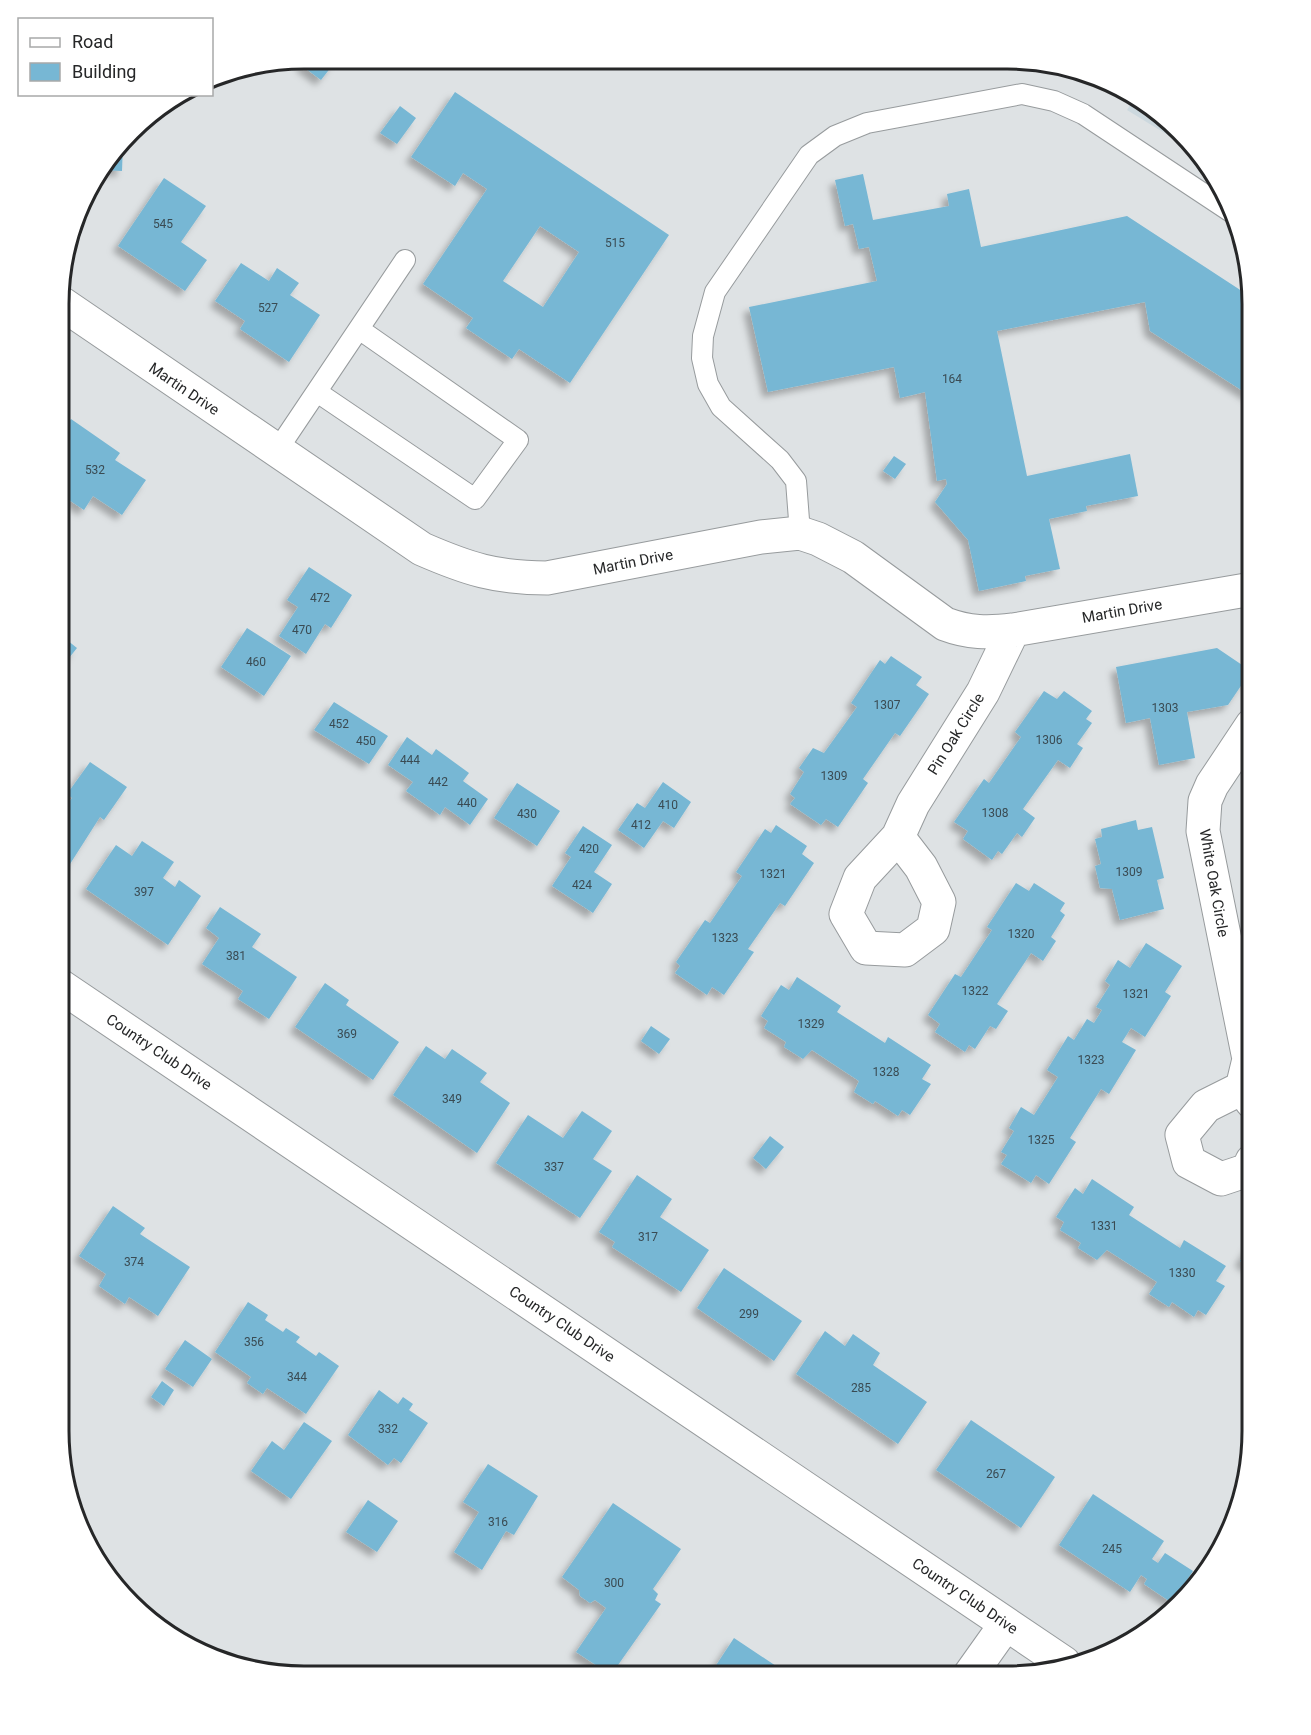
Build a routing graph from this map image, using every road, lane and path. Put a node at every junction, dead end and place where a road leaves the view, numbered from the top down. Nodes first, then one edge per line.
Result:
1 (1220, 205) edge
2 (405, 260) dead end
3 (69, 309) edge
4 (359, 329) junction
5 (318, 392) junction
6 (276, 452) junction
7 (800, 533) junction
8 (1242, 591) edge
9 (1013, 630) junction
10 (1242, 740) edge
11 (898, 837) dead end
12 (69, 992) edge
13 (1242, 1024) edge
14 (1242, 1096) edge
15 (1242, 1172) edge
16 (1006, 1624) junction
17 (1059, 1660) edge
18 (976, 1666) edge

1 - 7 lane
2 - 4 lane
3 - 6 street, Martin Drive
4 - 5 lane
4 - 5 lane
5 - 6 lane
6 - 7 street, Martin Drive
7 - 9 street, Martin Drive
8 - 9 street, Martin Drive
9 - 11 street, Pin Oak Circle
10 - 13 street, White Oak Circle
12 - 16 street, Country Club Drive
14 - 15 street, White Oak Circle
16 - 17 street, Country Club Drive
16 - 18 street

